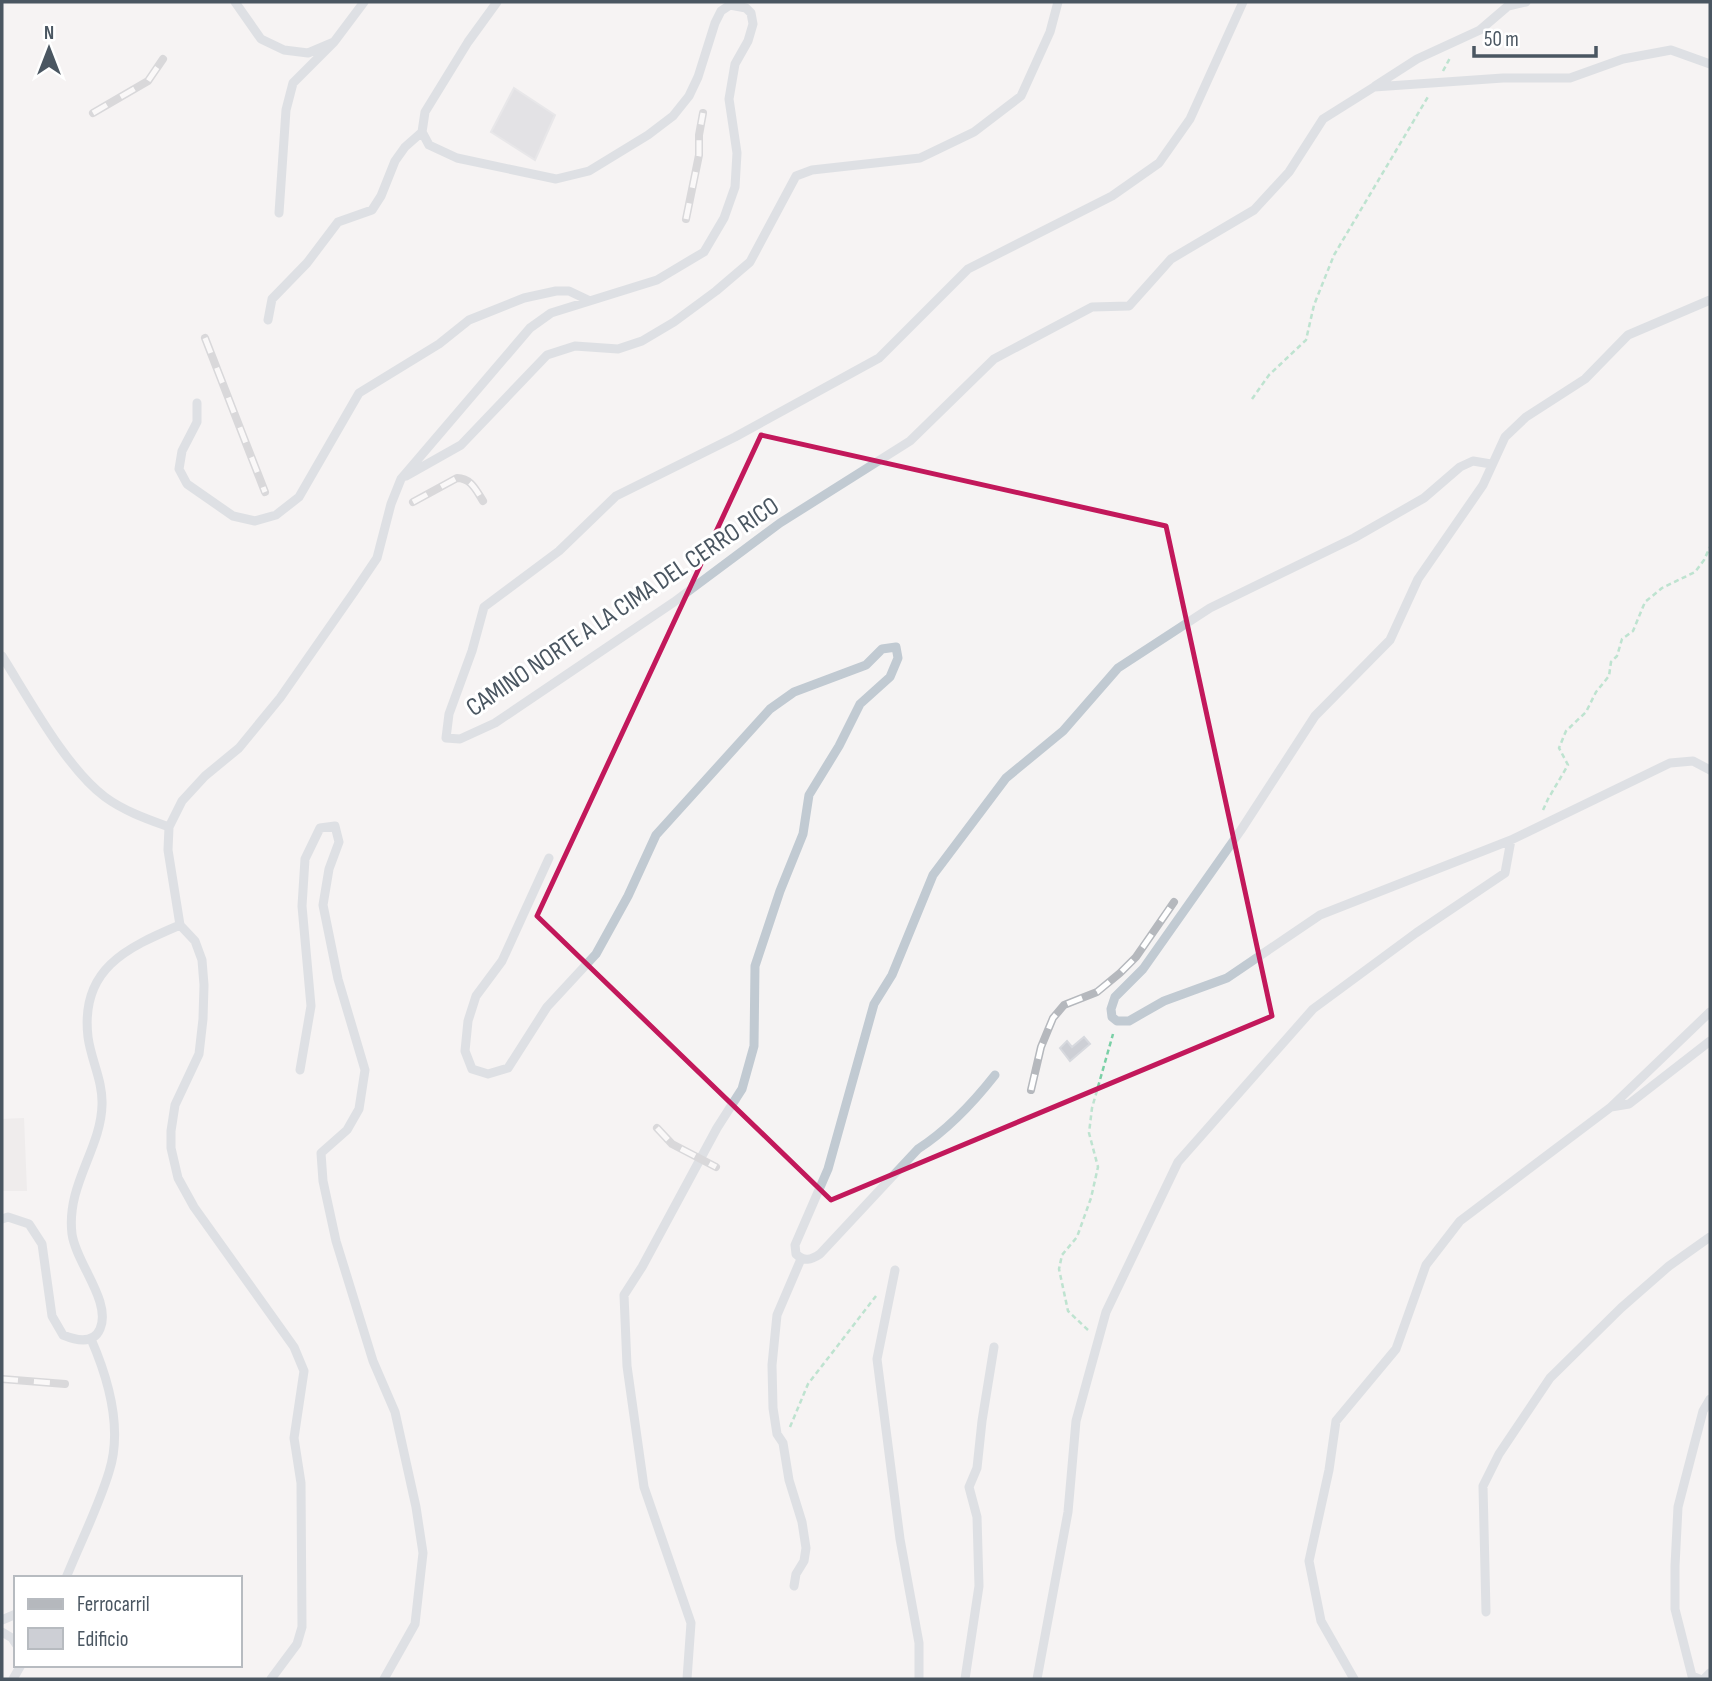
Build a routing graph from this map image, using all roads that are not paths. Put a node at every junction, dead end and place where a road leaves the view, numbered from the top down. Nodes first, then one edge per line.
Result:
1 (235, 2) edge
2 (364, 2) edge
3 (497, 2) edge
4 (1058, 2) edge
5 (1243, 2) edge
6 (1525, 2) edge
7 (334, 43) junction
8 (1710, 64) edge
9 (1374, 88) junction
10 (422, 132) junction
11 (279, 214) dead end
12 (588, 300) junction
13 (1710, 300) edge
14 (268, 320) dead end
15 (197, 404) dead end
16 (1491, 464) junction
17 (401, 479) junction
18 (2, 656) edge
19 (1710, 770) edge
20 (169, 827) junction
21 (1511, 840) junction
22 (549, 858) dead end
23 (180, 925) junction
24 (1710, 1012) edge
25 (1710, 1041) edge
26 (300, 1070) dead end
27 (995, 1074) dead end
28 (1611, 1107) junction
29 (2, 1219) edge
30 (1710, 1237) edge
31 (801, 1259) junction
32 (895, 1270) dead end
33 (91, 1339) junction
34 (994, 1347) dead end
35 (1710, 1399) edge
36 (67, 1576) edge
37 (794, 1586) dead end
38 (1486, 1612) dead end
39 (1710, 1672) edge
40 (271, 1679) edge
41 (384, 1679) edge
42 (687, 1679) edge
43 (919, 1679) edge
44 (965, 1679) edge
45 (1037, 1679) edge
46 (1354, 1679) edge
47 (1701, 1679) edge

1 - 7 lane
2 - 7 lane
3 - 10 lane
4 - 17 lane
5 - 9 lane, CAMINO NORTE A LA CIMA DEL CERRO RICO
6 - 9 lane
7 - 11 lane
8 - 9 lane, CAMINO NORTE A LA CIMA DEL CERRO RICO
10 - 12 lane
10 - 14 lane
12 - 15 lane
12 - 17 lane
13 - 16 lane
16 - 21 lane
16 - 31 lane
17 - 20 lane
18 - 20 lane
19 - 21 lane
20 - 23 lane
21 - 45 lane
22 - 42 lane
23 - 33 lane
23 - 40 lane
24 - 28 lane
25 - 28 lane
26 - 41 lane
27 - 31 lane
28 - 46 lane
29 - 33 lane
30 - 38 lane
31 - 37 lane
32 - 43 lane
33 - 36 lane
34 - 44 lane
35 - 47 lane
39 - 47 lane

